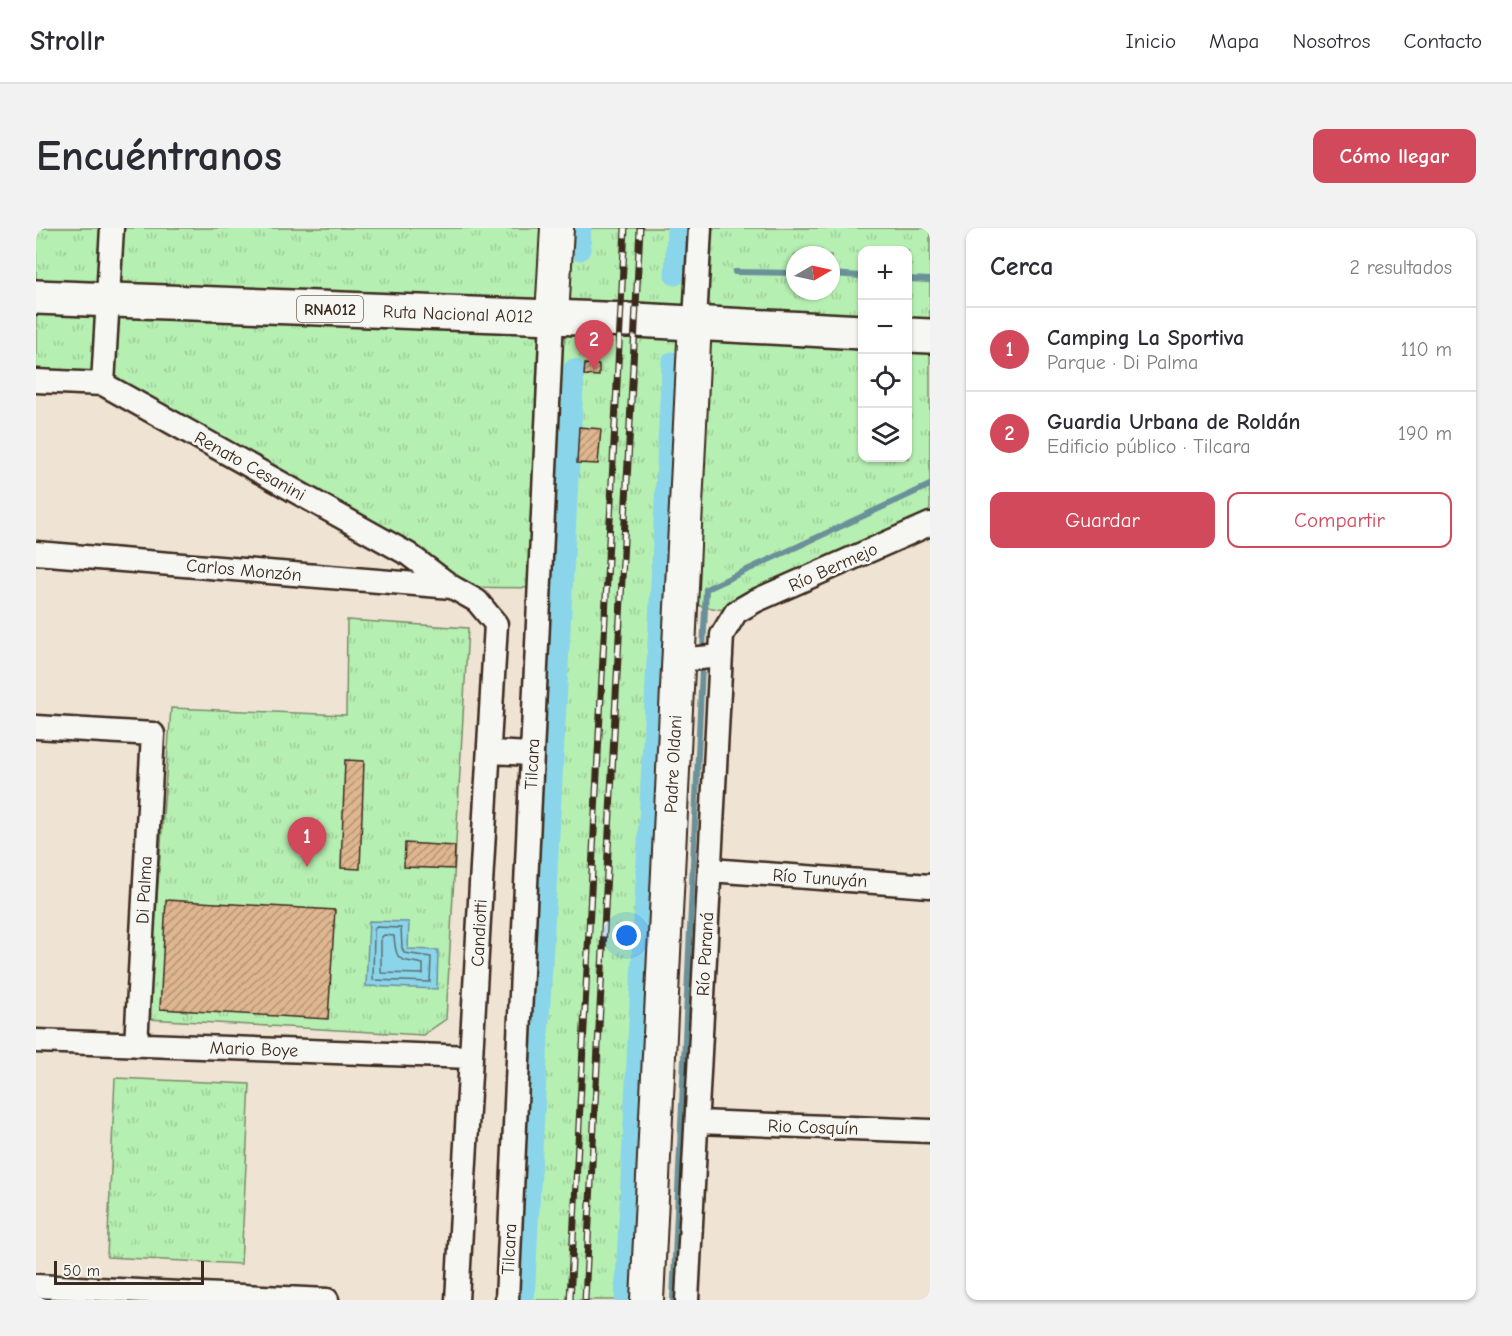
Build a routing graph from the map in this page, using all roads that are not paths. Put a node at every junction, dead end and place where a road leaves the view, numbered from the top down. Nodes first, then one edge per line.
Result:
1 (112, 228) edge
2 (557, 228) edge
3 (700, 228) edge
4 (36, 297) edge
5 (108, 301) junction
6 (552, 317) junction
7 (695, 322) junction
8 (858, 332) edge
9 (912, 335) edge
10 (930, 336) edge
11 (36, 381) edge
12 (103, 384) junction
13 (930, 524) edge
14 (36, 553) edge
15 (452, 587) junction
16 (736, 612) joint
17 (721, 656) junction
18 (678, 660) junction
19 (36, 727) edge
20 (489, 752) junction
21 (532, 754) junction
22 (710, 870) junction
23 (930, 886) edge
24 (36, 1041) edge
25 (136, 1045) junction
26 (471, 1057) junction
27 (697, 1122) junction
28 (930, 1131) edge
29 (36, 1286) edge
30 (327, 1300) edge
31 (457, 1300) edge
32 (507, 1300) edge
33 (647, 1300) edge
34 (687, 1300) edge

1 - 5 street
2 - 6 main road, Tilcara
3 - 7 street, Padre Oldani
4 - 5 highway, Ruta Nacional A012 / RNA012
5 - 6 highway, Ruta Nacional A012 / RNA012
5 - 12 street
6 - 7 highway, Ruta Nacional A012 / RNA012
6 - 21 street, Tilcara
7 - 8 highway, Ruta Nacional A012 / RNA012
7 - 18 main road, Padre Oldani
9 - 10 highway
11 - 12 street, Renato Cesanini
12 - 15 street, Renato Cesanini
13 - 16 street, Río Bermejo
14 - 15 street, Carlos Monzón
15 - 20 street, Candiotti
16 - 17 street, Río Paraná
17 - 18 street
17 - 22 street, Río Paraná
18 - 33 main road, Padre Oldani
19 - 25 street, Di Palma
20 - 21 street
20 - 26 street, Candiotti
21 - 32 street, Tilcara
22 - 23 street, Río Tunuyán
22 - 27 street, Río Paraná
24 - 25 street, Mario Boye
25 - 26 street, Mario Boye
26 - 31 street, Candiotti
27 - 28 street, Rio Cosquín
27 - 34 street, Río Paraná
29 - 30 street

